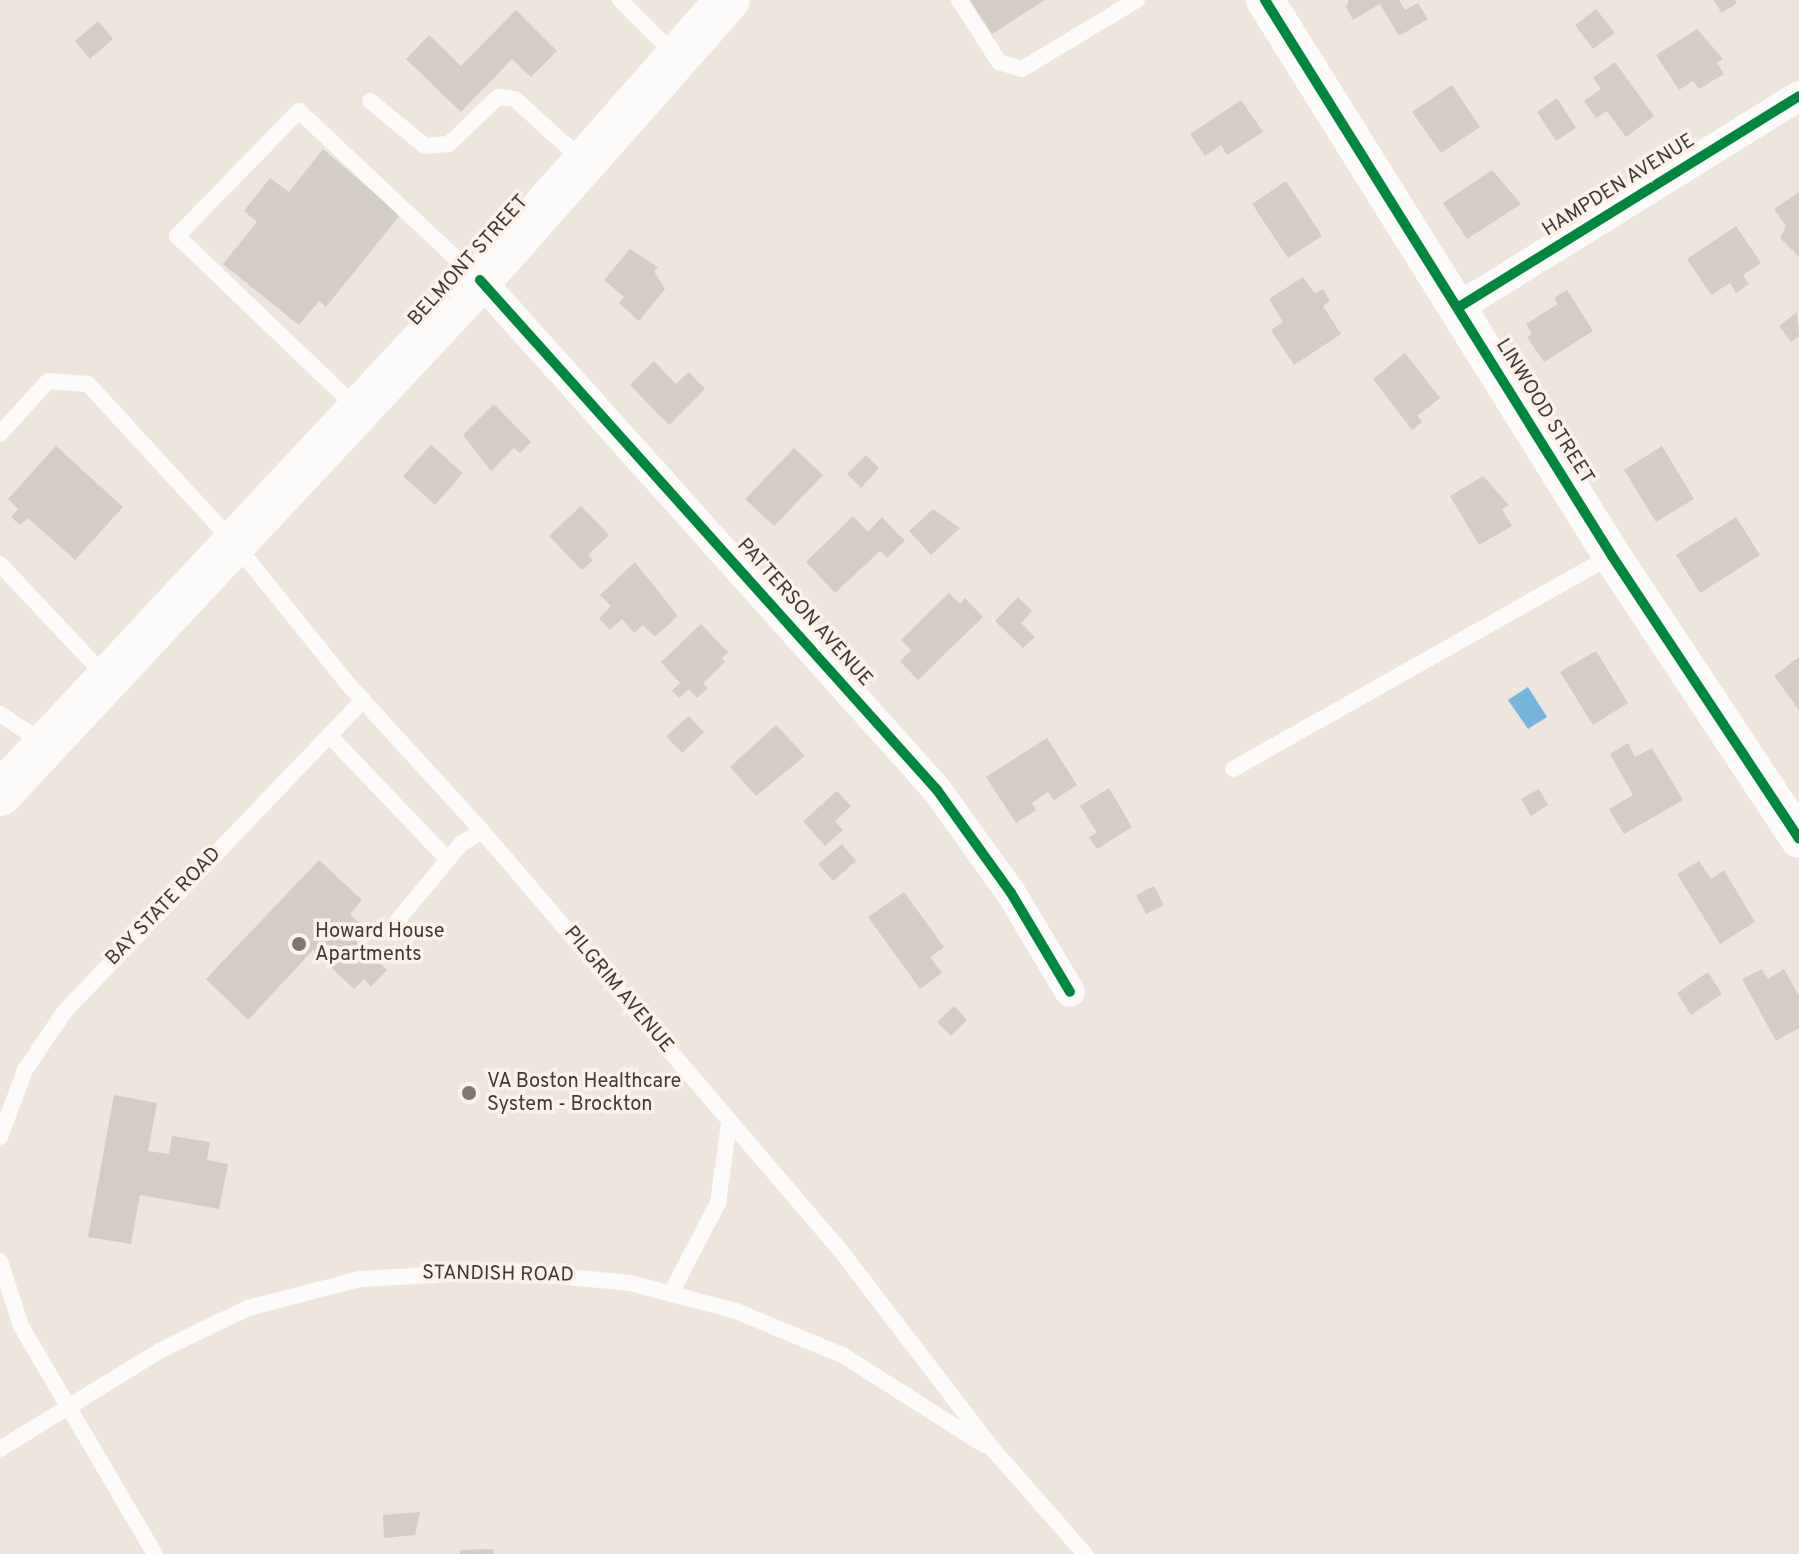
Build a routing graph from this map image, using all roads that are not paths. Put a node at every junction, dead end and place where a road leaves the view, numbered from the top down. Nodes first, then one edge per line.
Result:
1 (620, 0) edge
2 (728, 0) edge
3 (959, 0) edge
4 (1137, 0) edge
5 (1265, 0) edge
6 (676, 56) junction
7 (1799, 96) edge
8 (370, 101) dead end
9 (582, 160) junction
10 (480, 280) junction
11 (1459, 307) junction
12 (359, 410) junction
13 (0, 434) edge
14 (235, 544) junction
15 (1612, 556) junction
16 (0, 564) edge
17 (108, 679) junction
18 (363, 700) junction
19 (0, 714) edge
20 (329, 735) junction
21 (47, 745) junction
22 (1233, 769) dead end
23 (0, 794) edge
24 (482, 831) junction
25 (1799, 839) edge
26 (447, 859) junction
27 (397, 921) dead end
28 (1070, 992) dead end
29 (729, 1124) junction
30 (0, 1137) edge
31 (0, 1261) edge
32 (672, 1291) junction
33 (67, 1405) junction
34 (0, 1449) edge
35 (996, 1453) junction
36 (155, 1554) edge
37 (1085, 1554) edge

1 - 6 lane
2 - 6 main road, BELMONT STREET
3 - 4 lane
5 - 11 street, LINWOOD STREET
6 - 9 main road, BELMONT STREET
7 - 11 street, HAMPDEN AVENUE
8 - 9 lane
9 - 10 main road, BELMONT STREET
10 - 12 main road, BELMONT STREET
10 - 12 lane
10 - 28 street, PATTERSON AVENUE
11 - 15 street, LINWOOD STREET
12 - 14 main road, BELMONT STREET
13 - 14 lane, PILGRIM AVENUE
14 - 17 main road, BELMONT STREET
14 - 18 lane, PILGRIM AVENUE
15 - 22 lane
15 - 25 street, LINWOOD STREET
16 - 17 lane
17 - 21 main road, BELMONT STREET
18 - 20 lane, BAY STATE ROAD
18 - 24 lane, PILGRIM AVENUE
19 - 21 lane
20 - 26 lane
20 - 30 lane, BAY STATE ROAD
21 - 23 main road, BELMONT STREET
24 - 26 lane
24 - 29 lane, PILGRIM AVENUE
26 - 27 lane
29 - 32 lane
29 - 35 lane, PILGRIM AVENUE
31 - 33 lane
32 - 33 lane, STANDISH ROAD
32 - 35 lane, STANDISH ROAD
33 - 34 lane, STANDISH ROAD
33 - 36 lane
35 - 37 lane, PILGRIM AVENUE

